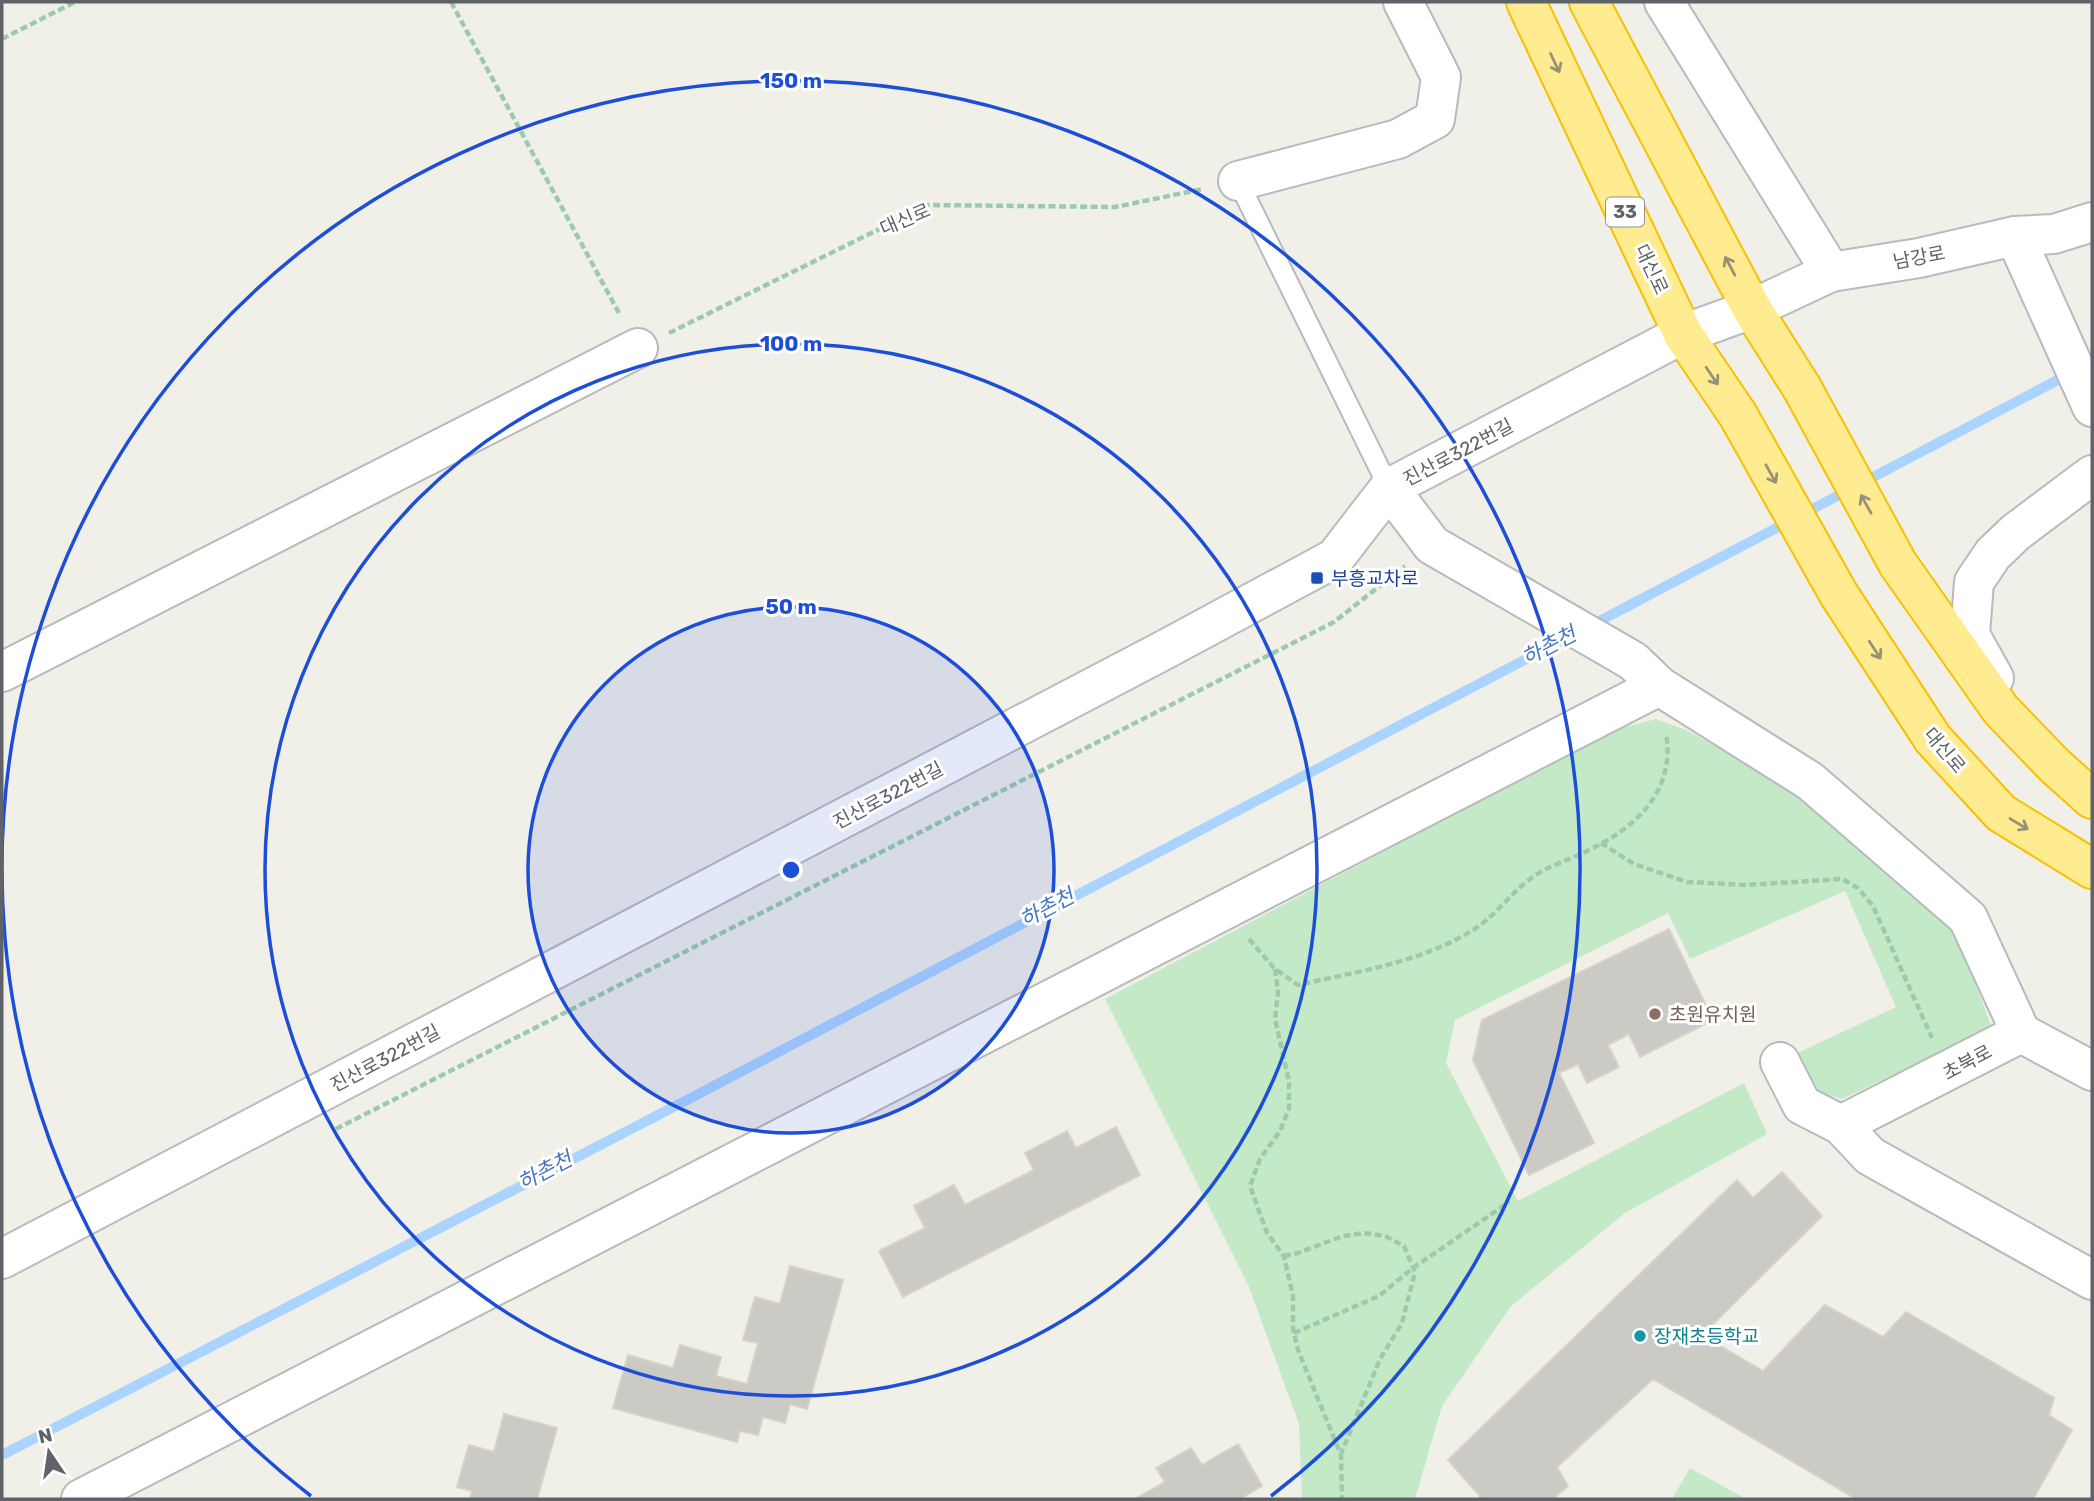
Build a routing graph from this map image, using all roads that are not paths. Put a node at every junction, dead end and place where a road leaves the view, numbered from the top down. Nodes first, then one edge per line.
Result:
1 (1403, 2) edge
2 (1526, 2) edge
3 (1588, 2) edge
4 (1664, 2) edge
5 (1238, 181) joint
6 (2092, 222) edge
7 (2015, 236) junction
8 (1830, 272) junction
9 (1752, 309) junction
10 (1683, 334) junction
11 (638, 348) road end
12 (2092, 407) edge
13 (2092, 475) edge
14 (1389, 488) junction
15 (2, 672) edge
16 (1646, 673) junction
17 (2055, 766) junction
18 (2092, 799) edge
19 (2092, 869) edge
20 (2021, 1033) junction
21 (1780, 1062) dead end
22 (2092, 1071) edge
23 (1841, 1125) junction
24 (2, 1259) edge
25 (2092, 1280) edge
26 (80, 1499) edge

1 - 5 street
2 -> 10 highway, 대신로 / 33
9 -> 3 highway
4 - 8 street
5 - 14 lane
6 - 7 street, 남강로
7 - 8 street, 남강로
7 - 12 street
8 - 9 street, 남강로
9 - 10 street, 진산로322번길
17 -> 9 highway
10 - 14 street, 진산로322번길
10 -> 19 highway, 대신로 / 33
11 - 15 street
13 - 17 street
14 - 16 street
14 - 24 street, 진산로322번길
16 - 20 street
16 - 26 street
17 - 18 highway
20 - 22 street
20 - 23 street, 초북로
21 - 23 street
23 - 25 street

